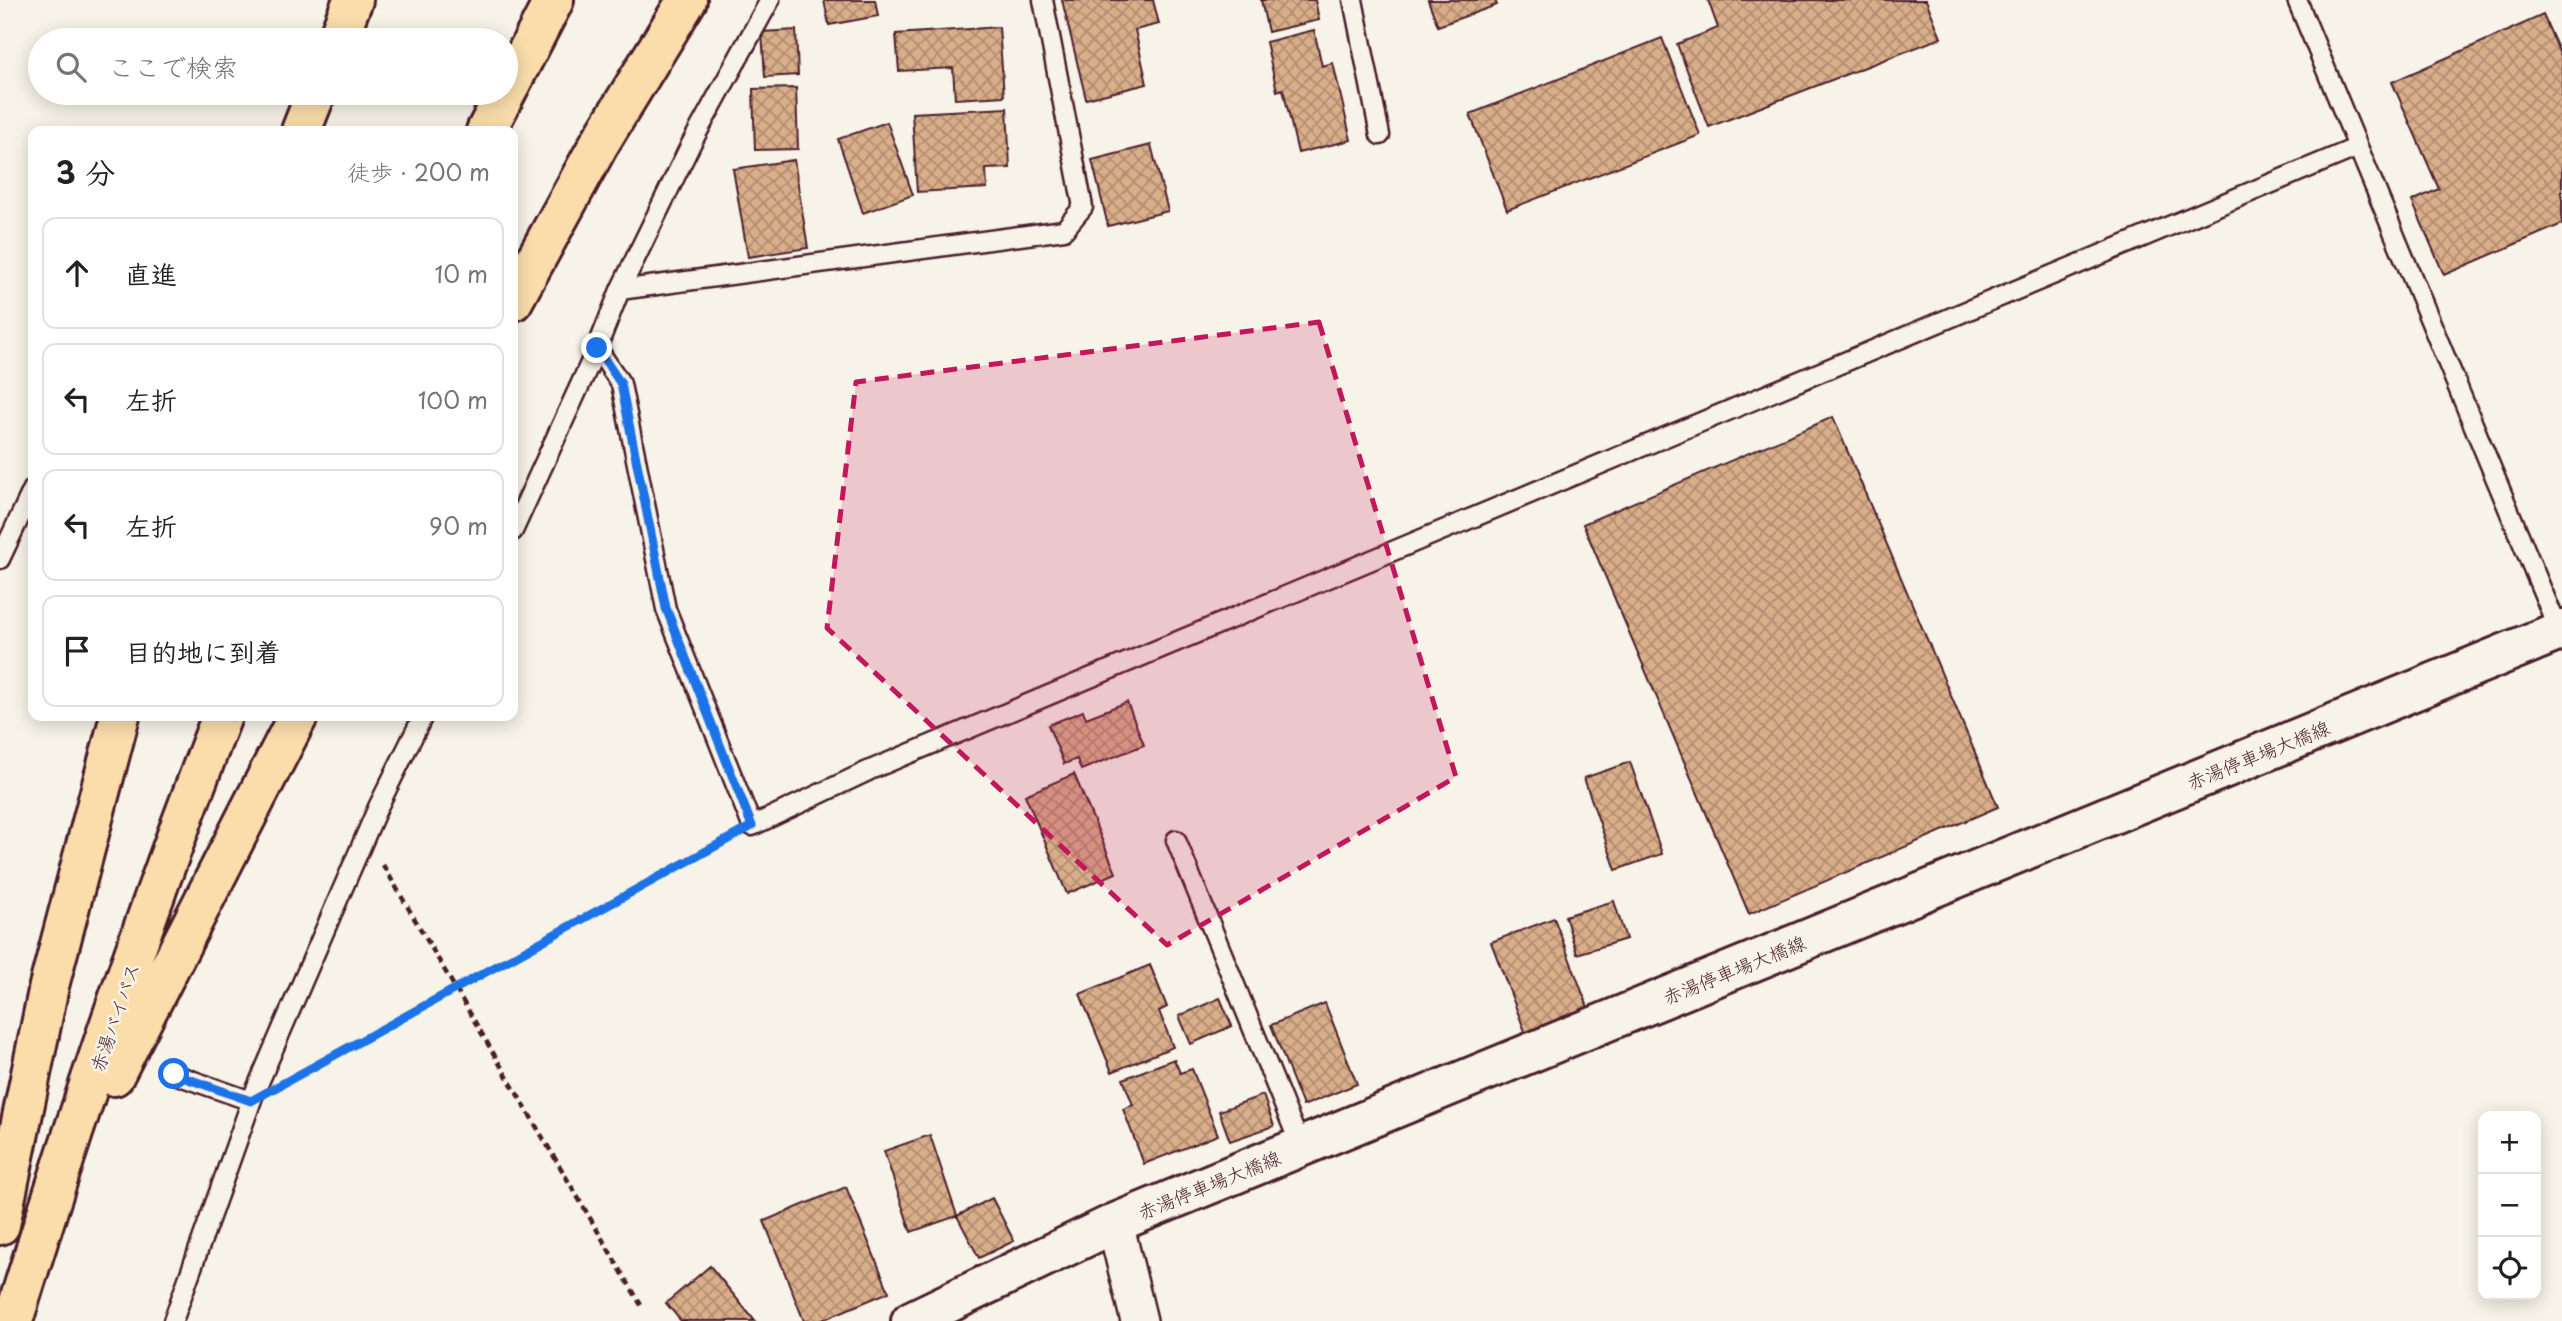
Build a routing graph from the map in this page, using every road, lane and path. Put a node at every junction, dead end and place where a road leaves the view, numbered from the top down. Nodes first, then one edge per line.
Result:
1 (353, 0) edge
2 (554, 0) edge
3 (687, 0) edge
4 (770, 0) edge
5 (1043, 0) edge
6 (1353, 0) edge
7 (2297, 0) edge
8 (342, 28) edge
9 (518, 69) edge
10 (311, 105) edge
11 (499, 105) edge
12 (303, 126) edge
13 (489, 126) edge
14 (1380, 135) dead end
15 (2358, 148) junction
16 (620, 290) junction
17 (518, 292) edge
18 (597, 348) junction
19 (28, 500) edge
20 (518, 520) edge
21 (0, 559) edge
22 (2561, 633) edge
23 (119, 721) edge
24 (220, 721) edge
25 (295, 721) edge
26 (421, 721) edge
27 (752, 826) junction
28 (366, 836) junction
29 (1176, 840) dead end
30 (456, 987) junction
31 (174, 1074) dead end
32 (251, 1101) junction
33 (1301, 1147) junction
34 (49, 1204) junction
35 (1115, 1223) junction
36 (0, 1224) edge
37 (641, 1305) dead end
38 (13, 1321) edge
39 (173, 1321) edge
40 (911, 1321) edge
41 (1139, 1321) edge

1 - 8 highway
2 - 9 highway
3 - 17 highway
4 - 16 lane
5 - 16 lane
6 - 14 lane
7 - 15 lane
10 - 12 highway
11 - 13 highway
15 - 22 lane
15 - 27 lane
16 - 18 lane
18 - 20 lane
18 - 27 lane
19 - 21 lane
22 - 33 main road, 赤湯停車場大橋線
23 - 36 highway
24 - 34 highway, 赤湯バイパス
25 - 34 highway
26 - 28 lane
27 - 30 path
28 - 30 path
28 - 32 lane
29 - 33 lane
30 - 32 path
30 - 37 path
31 - 32 lane
32 - 39 lane
33 - 35 main road, 赤湯停車場大橋線
34 - 38 highway, 赤湯バイパス
35 - 40 main road, 赤湯停車場大橋線
35 - 41 street

